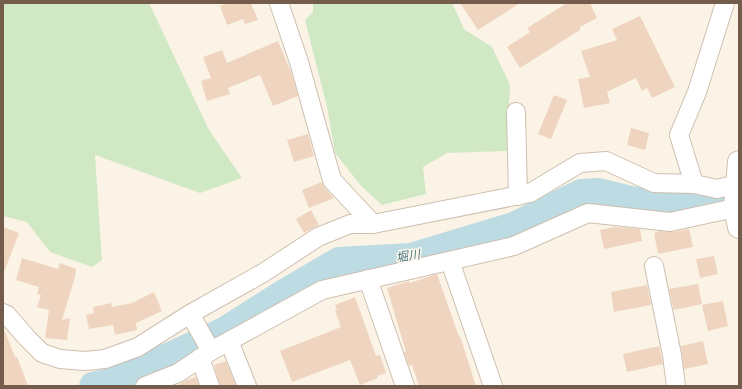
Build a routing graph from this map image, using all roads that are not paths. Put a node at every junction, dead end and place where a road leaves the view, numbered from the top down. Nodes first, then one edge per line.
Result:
1 (279, 3) edge
2 (725, 3) edge
3 (516, 112) dead end
4 (738, 173) edge
5 (694, 184) junction
6 (518, 196) junction
7 (737, 217) edge
8 (373, 224) junction
9 (450, 261) junction
10 (654, 266) dead end
11 (368, 279) junction
12 (3, 313) edge
13 (190, 314) junction
14 (229, 341) junction
15 (205, 354) junction
16 (145, 386) edge
17 (210, 386) edge
18 (247, 386) edge
19 (405, 386) edge
20 (493, 386) edge
21 (676, 386) edge

1 - 8 street
2 - 5 street
3 - 6 street
4 - 5 street
4 - 7 main road
5 - 6 street
6 - 8 street
7 - 9 street
8 - 13 street
9 - 11 street
9 - 20 street
10 - 21 street
11 - 14 street
11 - 19 street
12 - 13 street
13 - 15 street
14 - 15 street
14 - 18 street
15 - 16 street
15 - 17 street

